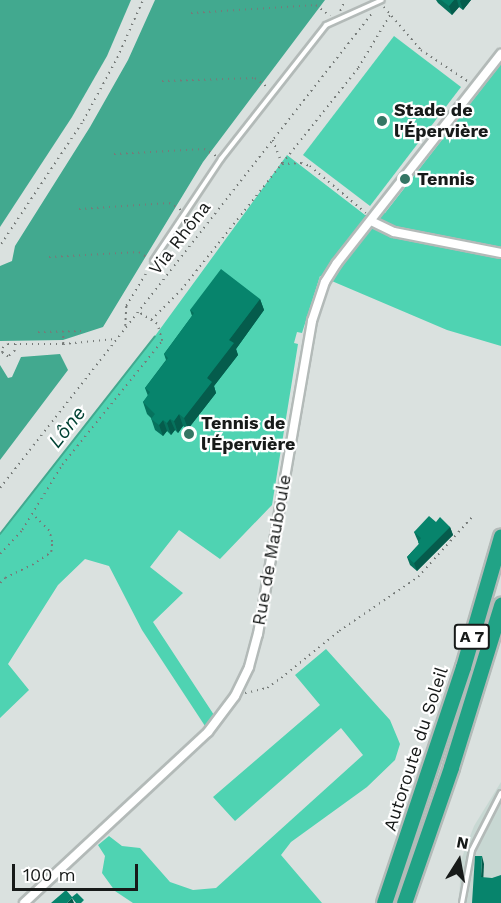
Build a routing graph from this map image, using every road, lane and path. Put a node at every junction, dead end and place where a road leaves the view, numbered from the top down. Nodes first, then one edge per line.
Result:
1 (143, 0) edge
2 (345, 0) edge
3 (381, 1) edge
4 (191, 13) dead end
5 (391, 14) junction
6 (336, 19) junction
7 (501, 54) edge
8 (162, 81) dead end
9 (472, 84) dead end
10 (272, 91) junction
11 (273, 139) junction
12 (114, 154) dead end
13 (221, 159) junction
14 (281, 162) junction
15 (79, 209) dead end
16 (184, 213) junction
17 (369, 218) junction
18 (1, 244) edge
19 (501, 253) edge
20 (49, 258) dead end
21 (153, 261) junction
22 (138, 311) junction
23 (152, 320) junction
24 (125, 327) junction
25 (63, 331) junction
26 (81, 331) dead end
27 (38, 332) dead end
28 (116, 339) junction
29 (16, 344) junction
30 (63, 344) junction
31 (0, 488) edge
32 (32, 514) junction
33 (473, 516) dead end
34 (501, 536) edge
35 (0, 554) edge
36 (0, 583) edge
37 (501, 605) edge
38 (235, 696) junction
39 (501, 793) edge
40 (24, 903) edge
41 (384, 903) edge
42 (404, 903) edge
43 (462, 903) edge

1 - 18 path
2 - 6 path
3 - 5 path
3 - 6 lane
3 - 11 path, Via Rhôna
4 - 6 path
5 - 9 path
5 - 14 path
6 - 10 lane
7 - 17 street, Rue de Mauboule
8 - 10 path
10 - 13 lane
11 - 14 path
11 - 22 path, Via Rhôna
12 - 13 path
13 - 16 lane
14 - 17 path
14 - 23 path
15 - 16 path
16 - 21 lane
17 - 19 street
17 - 38 street, Rue de Mauboule
20 - 21 path
21 - 24 path
22 - 23 path
22 - 24 path, Via Rhôna
23 - 32 path
24 - 28 path, Via Rhôna
25 - 26 path
25 - 27 path
25 - 30 path
28 - 30 path
28 - 31 path, Via Rhôna
29 - 29 path
29 - 30 path
32 - 35 path
32 - 36 path
33 - 38 path
34 - 41 highway, Autoroute du Soleil / A 7
37 - 42 highway, Autoroute du Soleil / A 7
38 - 40 street, Rue de Mauboule
39 - 43 lane

